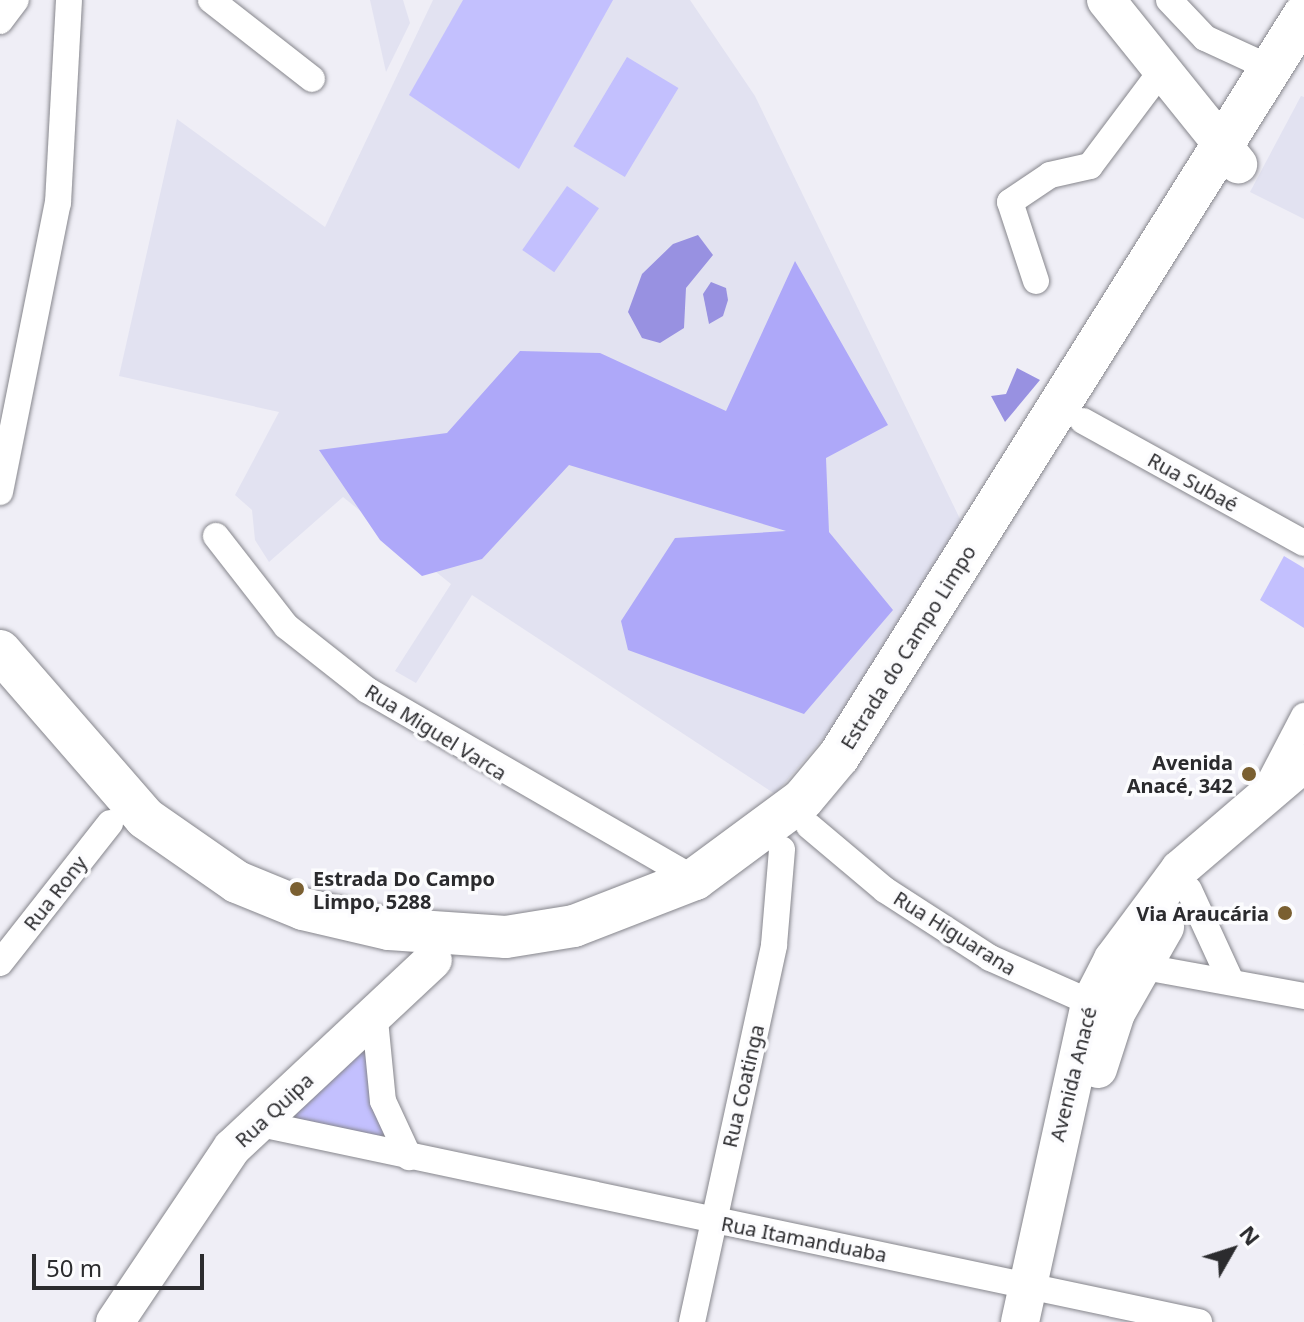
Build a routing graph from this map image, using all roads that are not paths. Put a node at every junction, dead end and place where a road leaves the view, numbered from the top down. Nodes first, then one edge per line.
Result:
1 (16, 0) edge
2 (69, 0) edge
3 (211, 0) edge
4 (1106, 0) edge
5 (1169, 0) edge
6 (1304, 15) edge
7 (0, 21) edge
8 (1286, 62) edge
9 (1162, 70) junction
10 (312, 79) dead end
11 (1229, 154) junction
12 (1036, 281) dead end
13 (1083, 421) junction
14 (0, 492) edge
15 (216, 536) dead end
16 (1304, 543) edge
17 (0, 651) edge
18 (0, 694) edge
19 (1304, 716) edge
20 (1304, 763) edge
21 (1304, 789) edge
22 (1268, 803) junction
23 (110, 823) junction
24 (796, 838) junction
25 (695, 879) junction
26 (1189, 890) junction
27 (433, 960) junction
28 (0, 963) edge
29 (1139, 966) junction
30 (1229, 977) junction
31 (1304, 996) edge
32 (1103, 1008) junction
33 (375, 1020) junction
34 (256, 1123) junction
35 (409, 1157) junction
36 (712, 1220) junction
37 (1041, 1297) edge
38 (115, 1322) edge
39 (692, 1322) edge
40 (1020, 1322) edge
41 (1199, 1322) edge

1 - 7 street
2 - 14 street
3 - 10 street
4 - 9 street
5 - 8 street
6 - 8 main road, Estrada do Campo Limpo
8 - 11 main road, Estrada do Campo Limpo
9 - 11 street
9 - 12 street
11 - 13 main road, Estrada do Campo Limpo
11 - 25 main road, Estrada do Campo Limpo
13 - 16 street, Rua Subaé
13 - 24 main road, Estrada do Campo Limpo
15 - 25 street, Rua Miguel Varca
17 - 25 main road, Estrada do Campo Limpo
18 - 23 main road, Estrada do Campo Limpo
19 - 22 street
20 - 22 street, Avenida Anacé
21 - 22 street, Avenida Anacé
22 - 26 street, Avenida Anacé
22 - 32 street, Avenida Anacé
23 - 27 main road, Estrada do Campo Limpo
23 - 28 street, Rua Rony
24 - 27 main road, Estrada do Campo Limpo
24 - 32 street, Rua Higuarana
24 - 36 street, Rua Coatinga
26 - 29 street, Avenida Anacé
26 - 30 street
27 - 33 street, Rua Quipa
29 - 30 street
29 - 32 street, Avenida Anacé
30 - 31 street
32 - 37 street, Avenida Anacé
33 - 34 street, Rua Quipa
33 - 35 street
34 - 35 street, Rua Itamanduaba
34 - 38 street, Rua Quipa
35 - 36 street, Rua Itamanduaba
36 - 37 street, Rua Itamanduaba
36 - 39 street, Rua Coatinga
37 - 40 street, Avenida Anacé
37 - 41 street, Rua Itamanduaba

